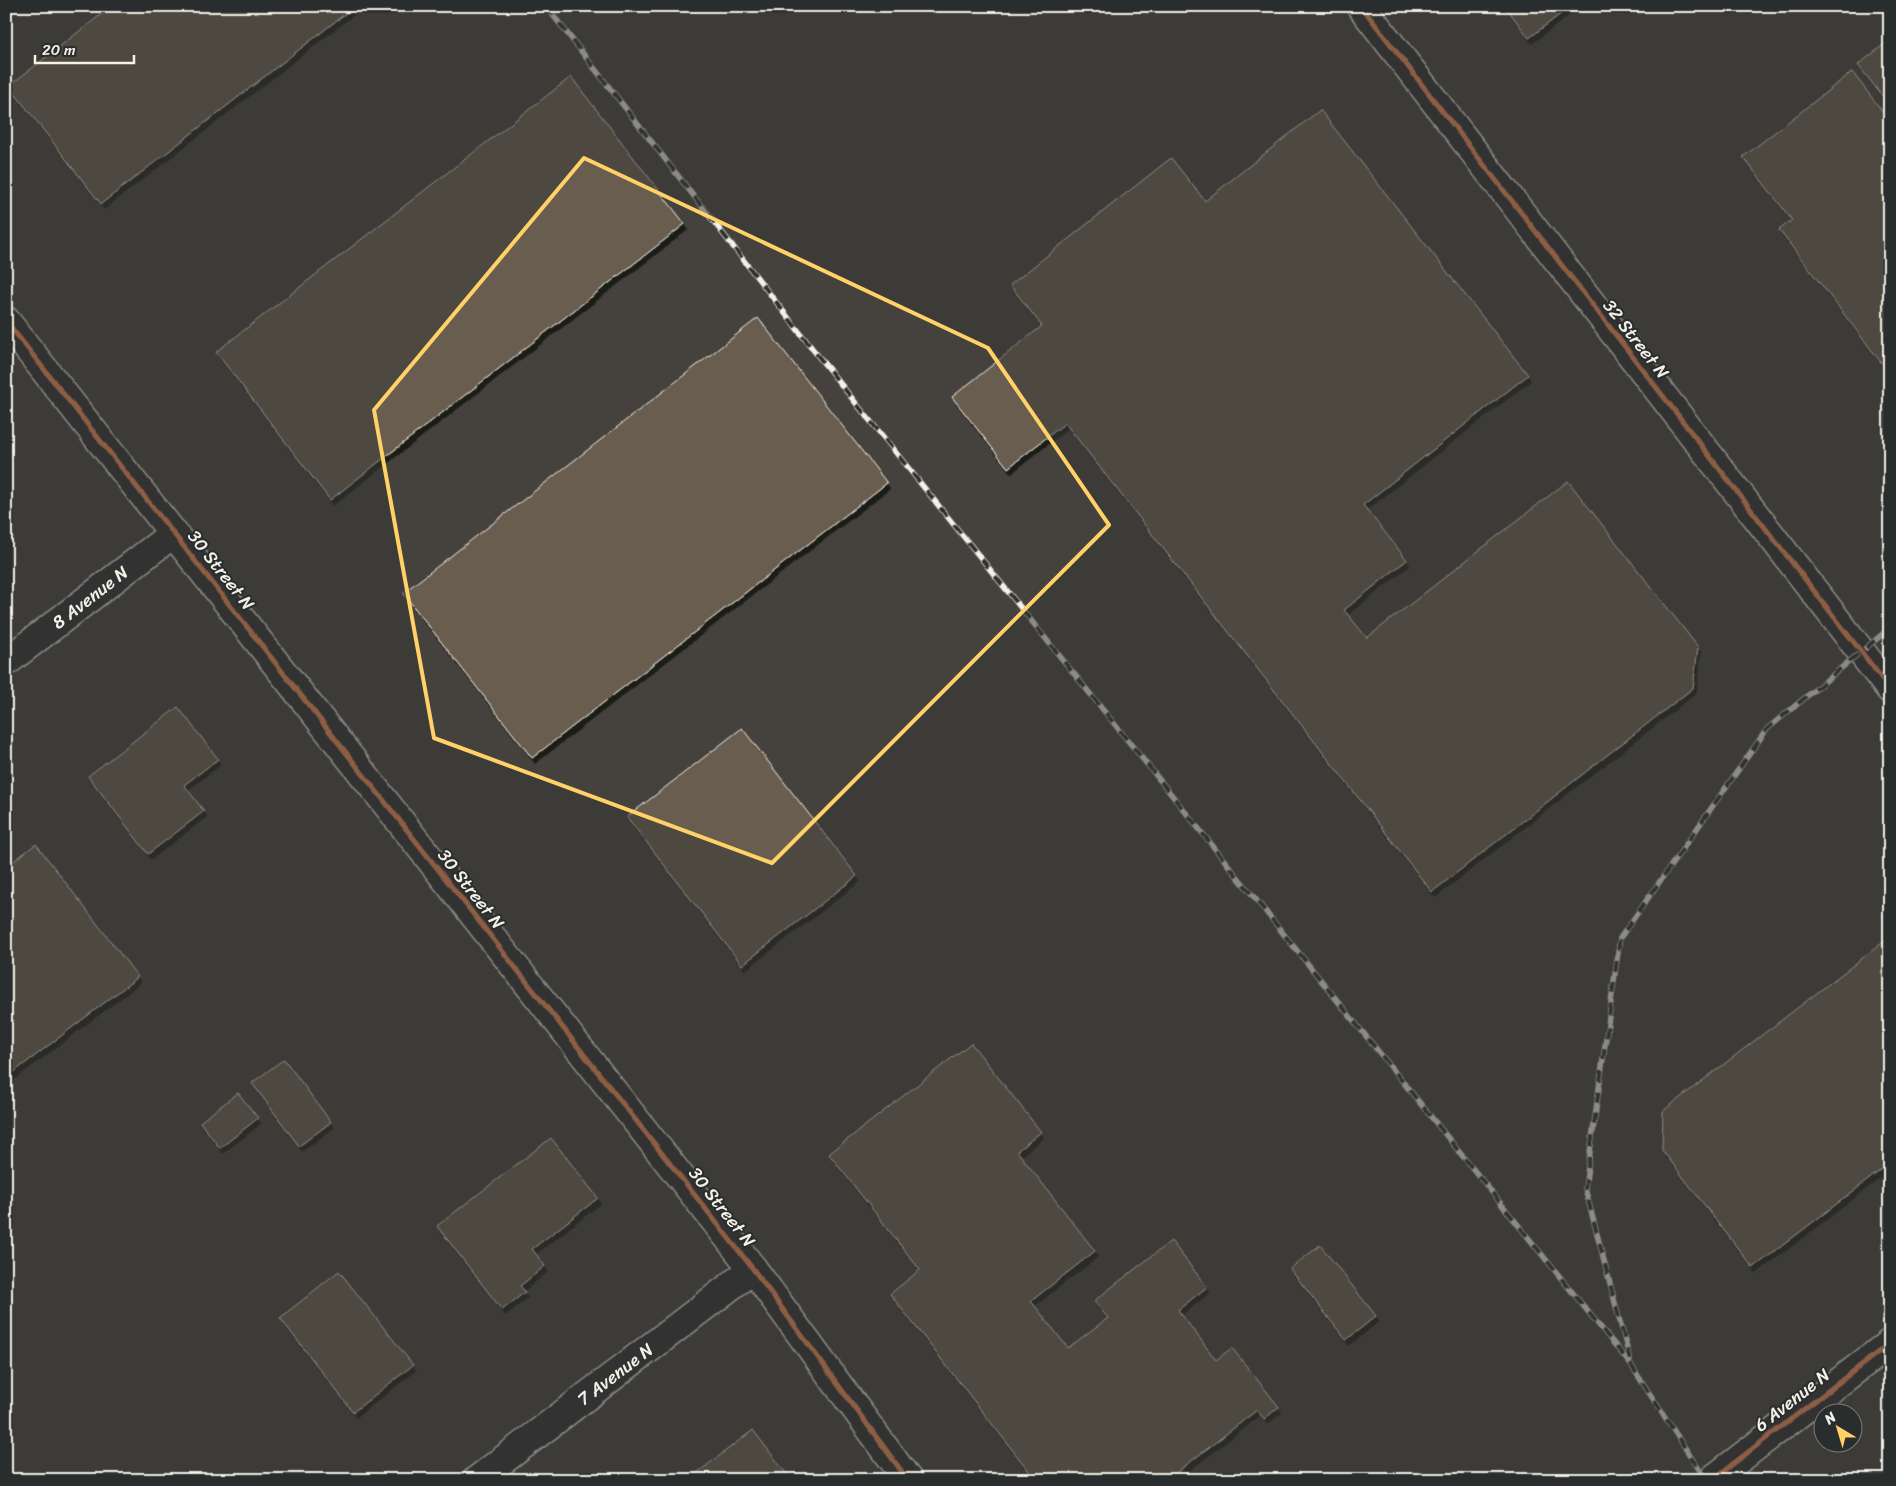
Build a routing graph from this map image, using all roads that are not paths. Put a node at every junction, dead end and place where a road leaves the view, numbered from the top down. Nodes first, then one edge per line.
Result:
1 (1361, 6) edge
2 (6, 321) edge
3 (174, 533) junction
4 (6, 662) edge
5 (1890, 689) edge
6 (753, 1269) junction
7 (1890, 1343) edge
8 (477, 1480) edge
9 (908, 1480) edge
10 (1712, 1480) edge

1 - 5 street, 32 Street N
2 - 3 street, 30 Street N
3 - 4 street, 8 Avenue N
3 - 6 street, 30 Street N
6 - 8 street, 7 Avenue N
6 - 9 street, 30 Street N
7 - 10 street, 6 Avenue N

